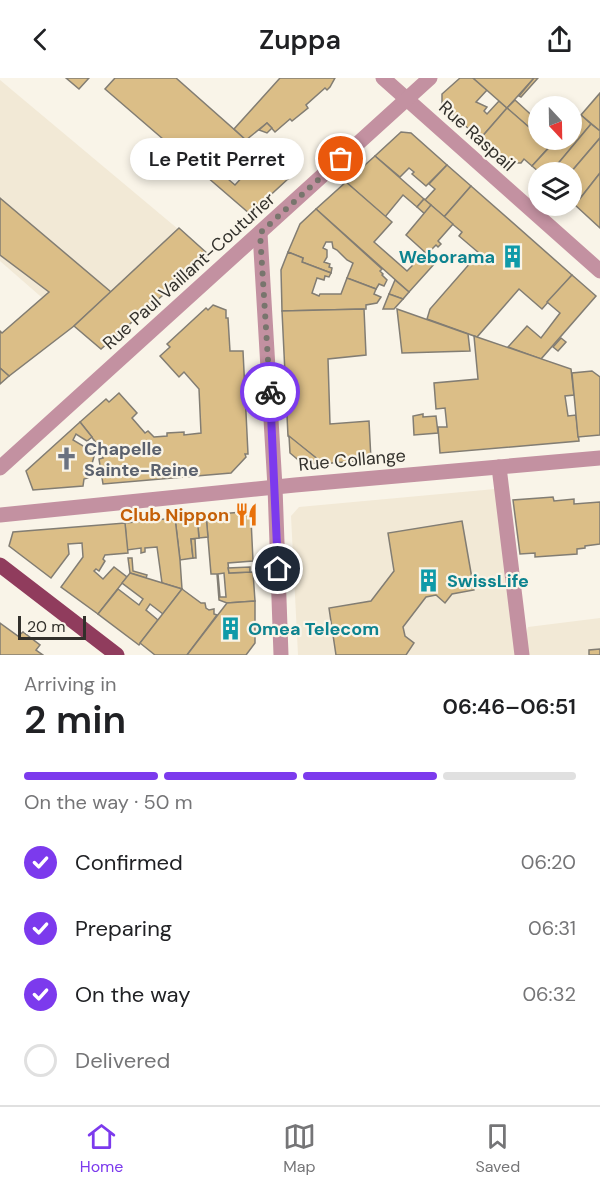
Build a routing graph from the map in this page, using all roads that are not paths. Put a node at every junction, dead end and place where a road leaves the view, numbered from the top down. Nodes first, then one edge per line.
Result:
1 (383, 78) edge
2 (430, 78) edge
3 (407, 99) junction
4 (260, 233) junction
5 (600, 271) edge
6 (600, 458) edge
7 (499, 467) junction
8 (0, 468) edge
9 (275, 488) junction
10 (0, 515) edge
11 (0, 565) edge
12 (117, 655) edge
13 (280, 655) edge
14 (522, 655) edge

1 - 3 street, Rue Raspail
2 - 3 street, Rue Paul Vaillant-Couturier
3 - 4 street, Rue Paul Vaillant-Couturier
3 - 5 street, Rue Raspail
4 - 8 street, Rue Paul Vaillant-Couturier
4 - 9 street
6 - 7 street, Rue Collange
7 - 9 street, Rue Collange
7 - 14 street
9 - 10 street, Rue Collange
9 - 13 street
11 - 12 main road

